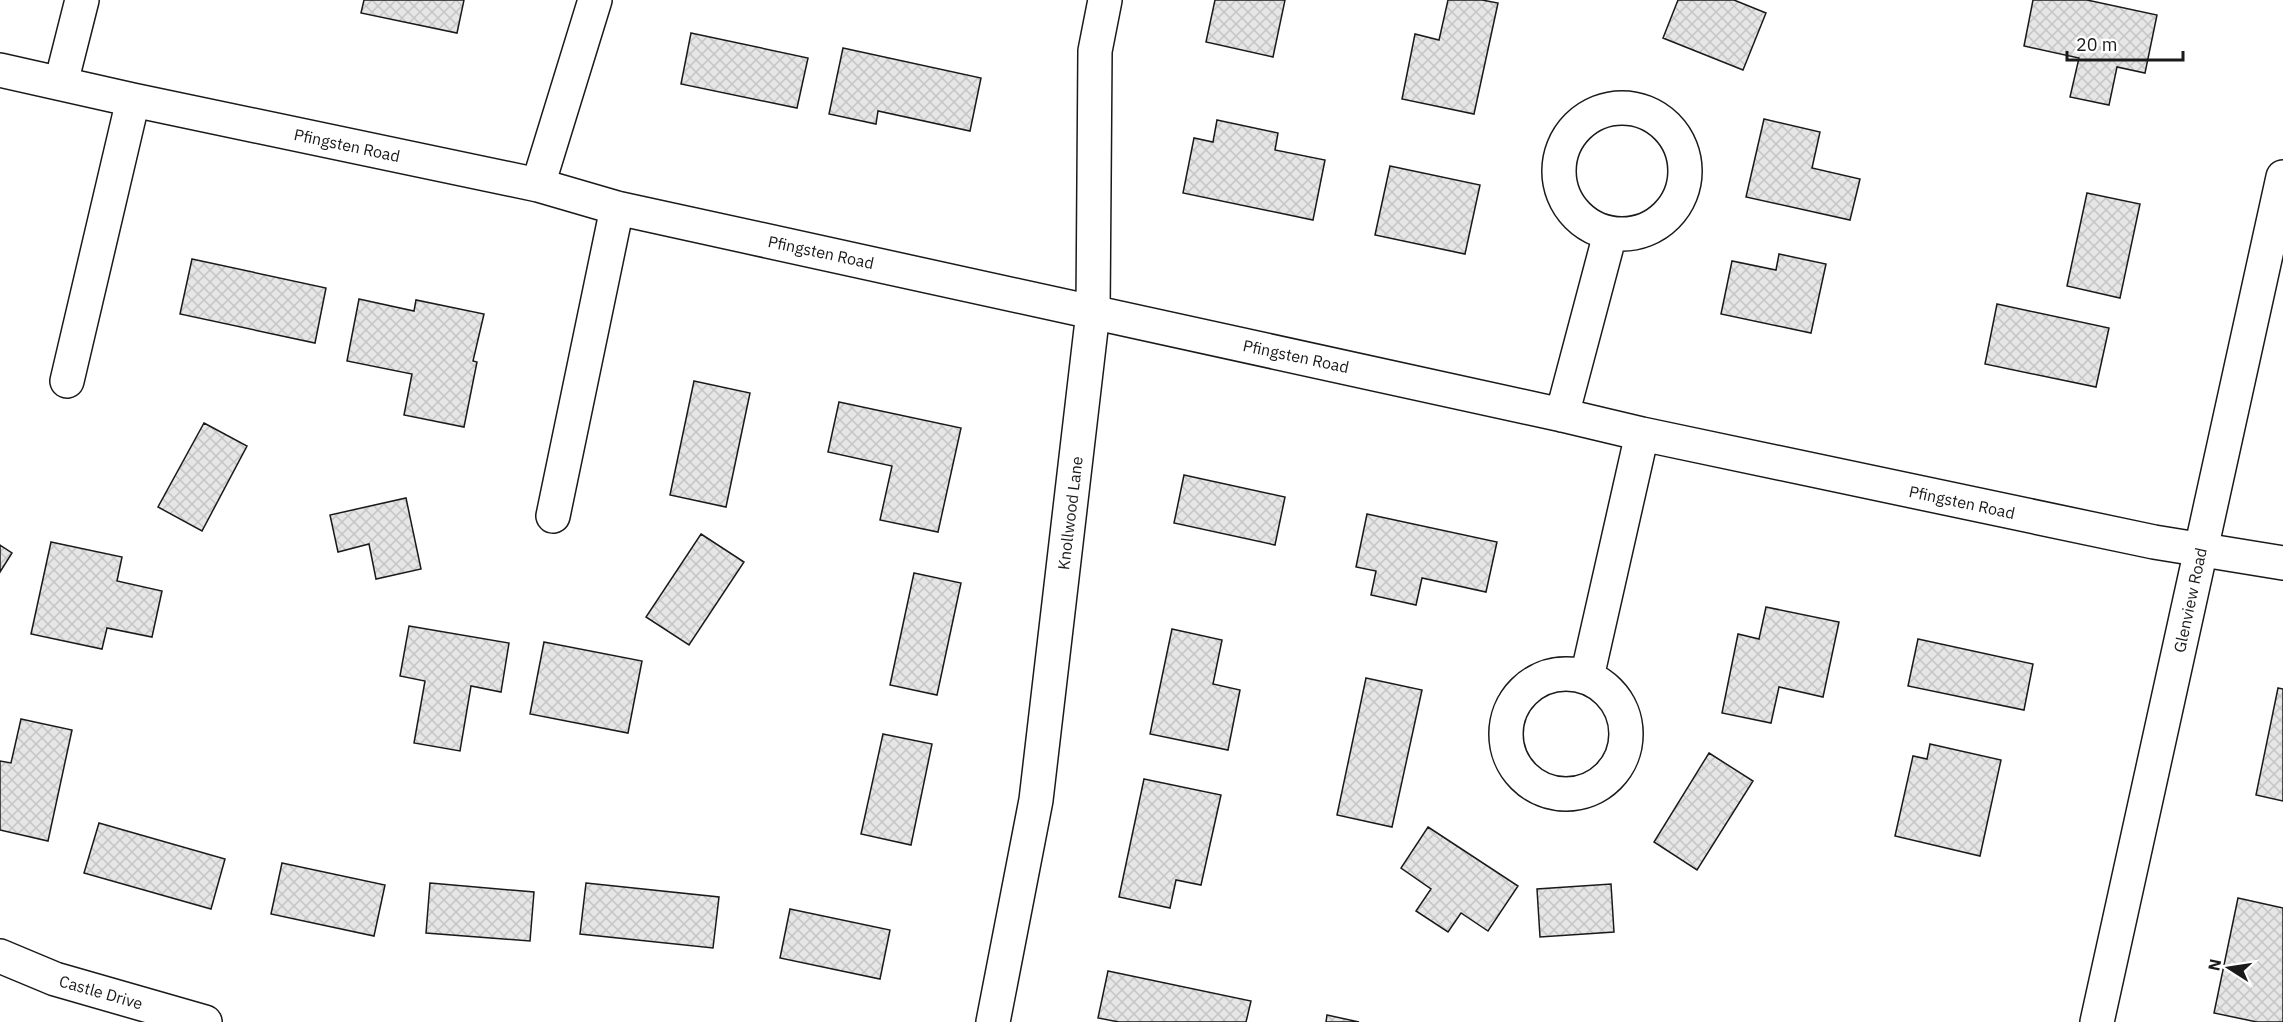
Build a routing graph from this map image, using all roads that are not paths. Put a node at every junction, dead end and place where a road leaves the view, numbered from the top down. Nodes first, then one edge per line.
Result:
1 (82, 0) edge
2 (595, 0) edge
3 (1105, 0) edge
4 (0, 70) edge
5 (61, 83) junction
6 (133, 100) junction
7 (2283, 177) edge
8 (538, 185) junction
9 (617, 207) junction
10 (1610, 234) dead end
11 (1093, 312) junction
12 (67, 381) dead end
13 (1562, 415) junction
14 (1642, 434) junction
15 (553, 516) dead end
16 (2201, 549) junction
17 (2283, 563) edge
18 (1587, 677) dead end
19 (0, 956) edge
20 (205, 1022) edge
21 (993, 1022) edge
22 (2097, 1022) edge

1 - 5 street
2 - 8 street
3 - 11 street, Knollwood Lane
4 - 5 street, Pfingsten Road
5 - 6 street, Pfingsten Road
6 - 8 street, Pfingsten Road
6 - 12 street
7 - 16 street, Glenview Road
8 - 9 street, Pfingsten Road
9 - 11 street, Pfingsten Road
9 - 15 street
10 - 13 street
11 - 13 street, Pfingsten Road
11 - 21 street, Knollwood Lane
13 - 14 street, Pfingsten Road
14 - 16 street, Pfingsten Road
14 - 18 street
16 - 17 street, Pfingsten Road
16 - 22 street, Glenview Road
19 - 20 street, Castle Drive

